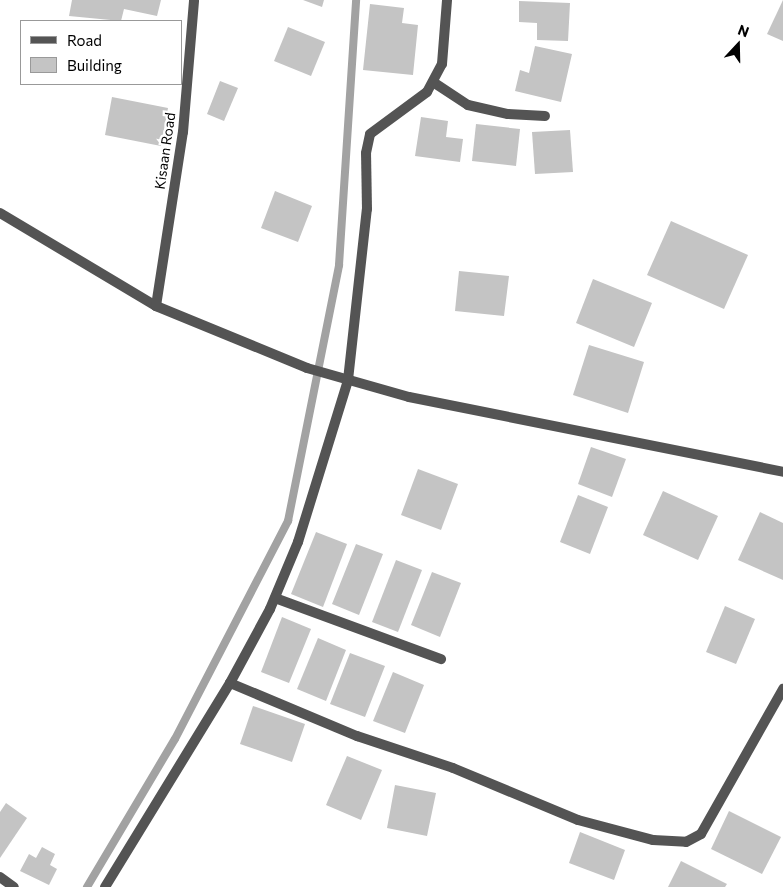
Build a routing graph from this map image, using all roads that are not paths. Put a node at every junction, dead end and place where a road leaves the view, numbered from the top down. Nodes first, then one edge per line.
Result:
1 (194, 0) edge
2 (447, 0) edge
3 (433, 82) junction
4 (545, 116) dead end
5 (0, 213) edge
6 (156, 306) junction
7 (344, 378) junction
8 (783, 472) edge
9 (275, 598) junction
10 (441, 659) dead end
11 (230, 683) junction
12 (783, 689) edge
13 (0, 877) edge
14 (14, 887) edge
15 (105, 887) edge

1 - 6 street, Kisaan Road
2 - 3 street
3 - 4 street
3 - 7 street
5 - 6 street
6 - 7 street
7 - 8 street
7 - 9 street
9 - 10 street
9 - 11 street
11 - 12 street
11 - 15 street
13 - 14 street

